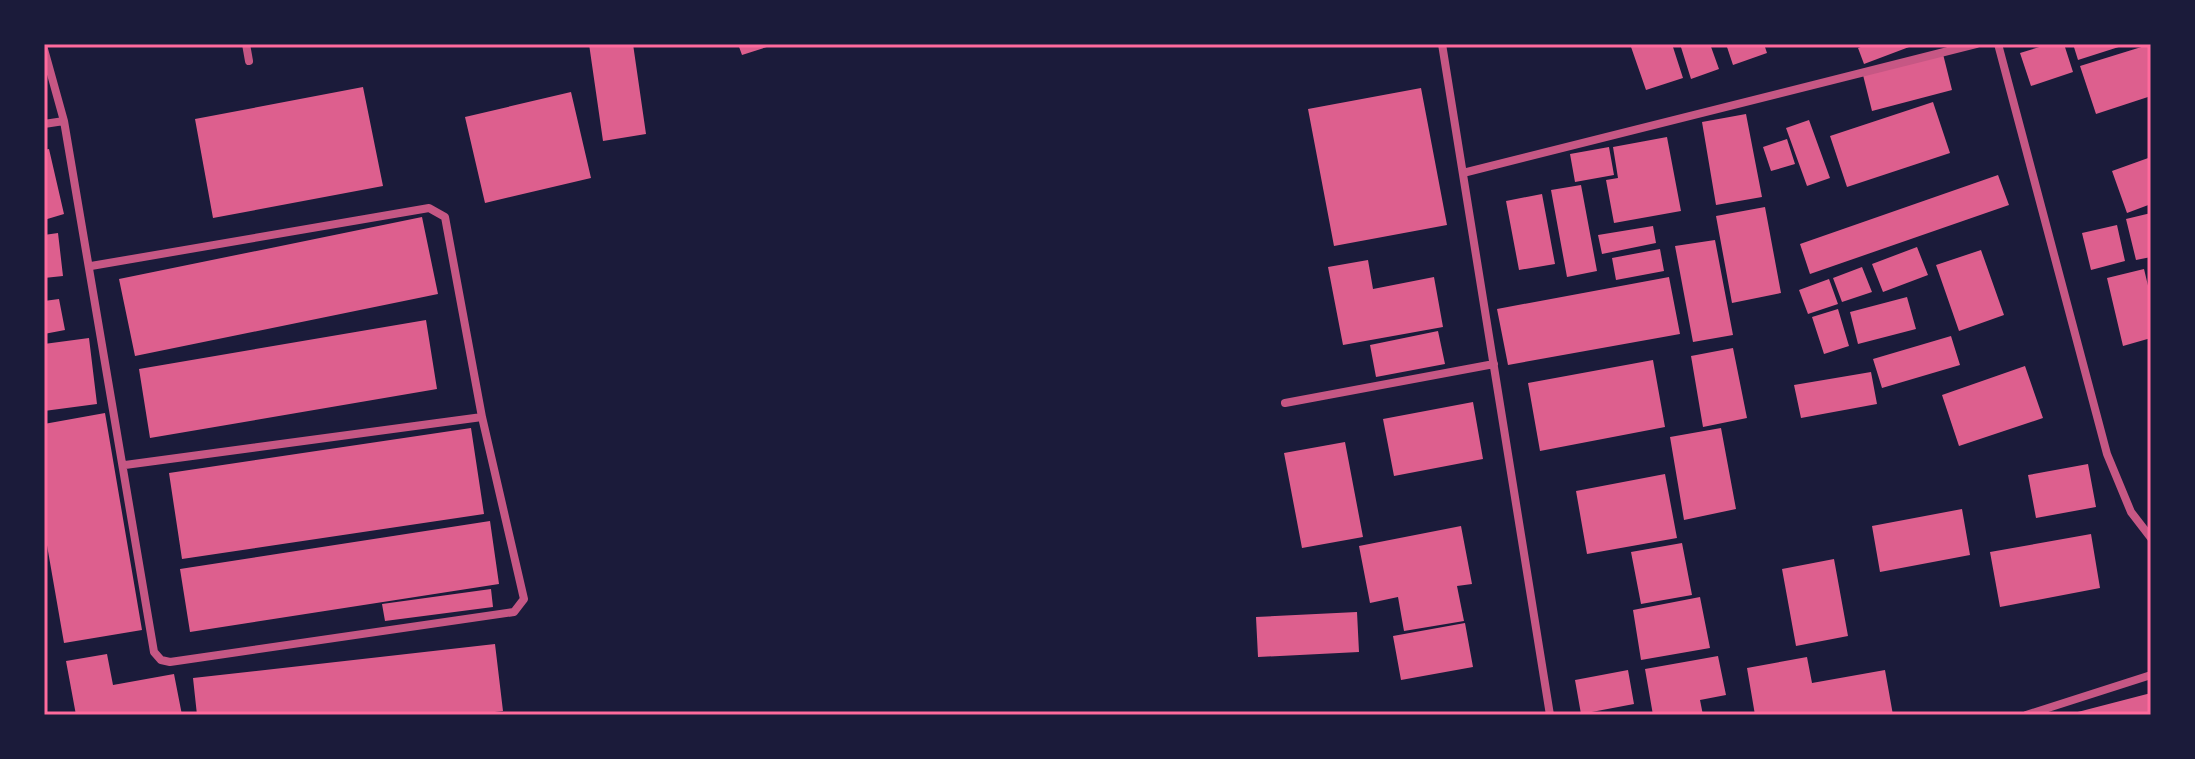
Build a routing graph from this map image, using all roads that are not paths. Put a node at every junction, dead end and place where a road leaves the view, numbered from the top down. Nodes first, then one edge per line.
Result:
1 (246, 44) edge
2 (1442, 44) edge
3 (1976, 44) edge
4 (1998, 44) edge
5 (44, 49) edge
6 (249, 61) dead end
7 (64, 121) junction
8 (44, 124) edge
9 (1463, 173) junction
10 (91, 266) junction
11 (1494, 364) junction
12 (1285, 403) dead end
13 (482, 417) junction
14 (125, 465) junction
15 (2151, 538) edge
16 (2151, 675) edge
17 (1550, 715) edge
18 (2026, 715) edge

1 - 6 street
2 - 9 street
3 - 9 street
4 - 15 street
5 - 7 street
7 - 8 street
7 - 10 street
9 - 11 street
10 - 13 street
10 - 14 street
11 - 12 street
11 - 17 street
13 - 14 street
13 - 14 street
16 - 18 street

